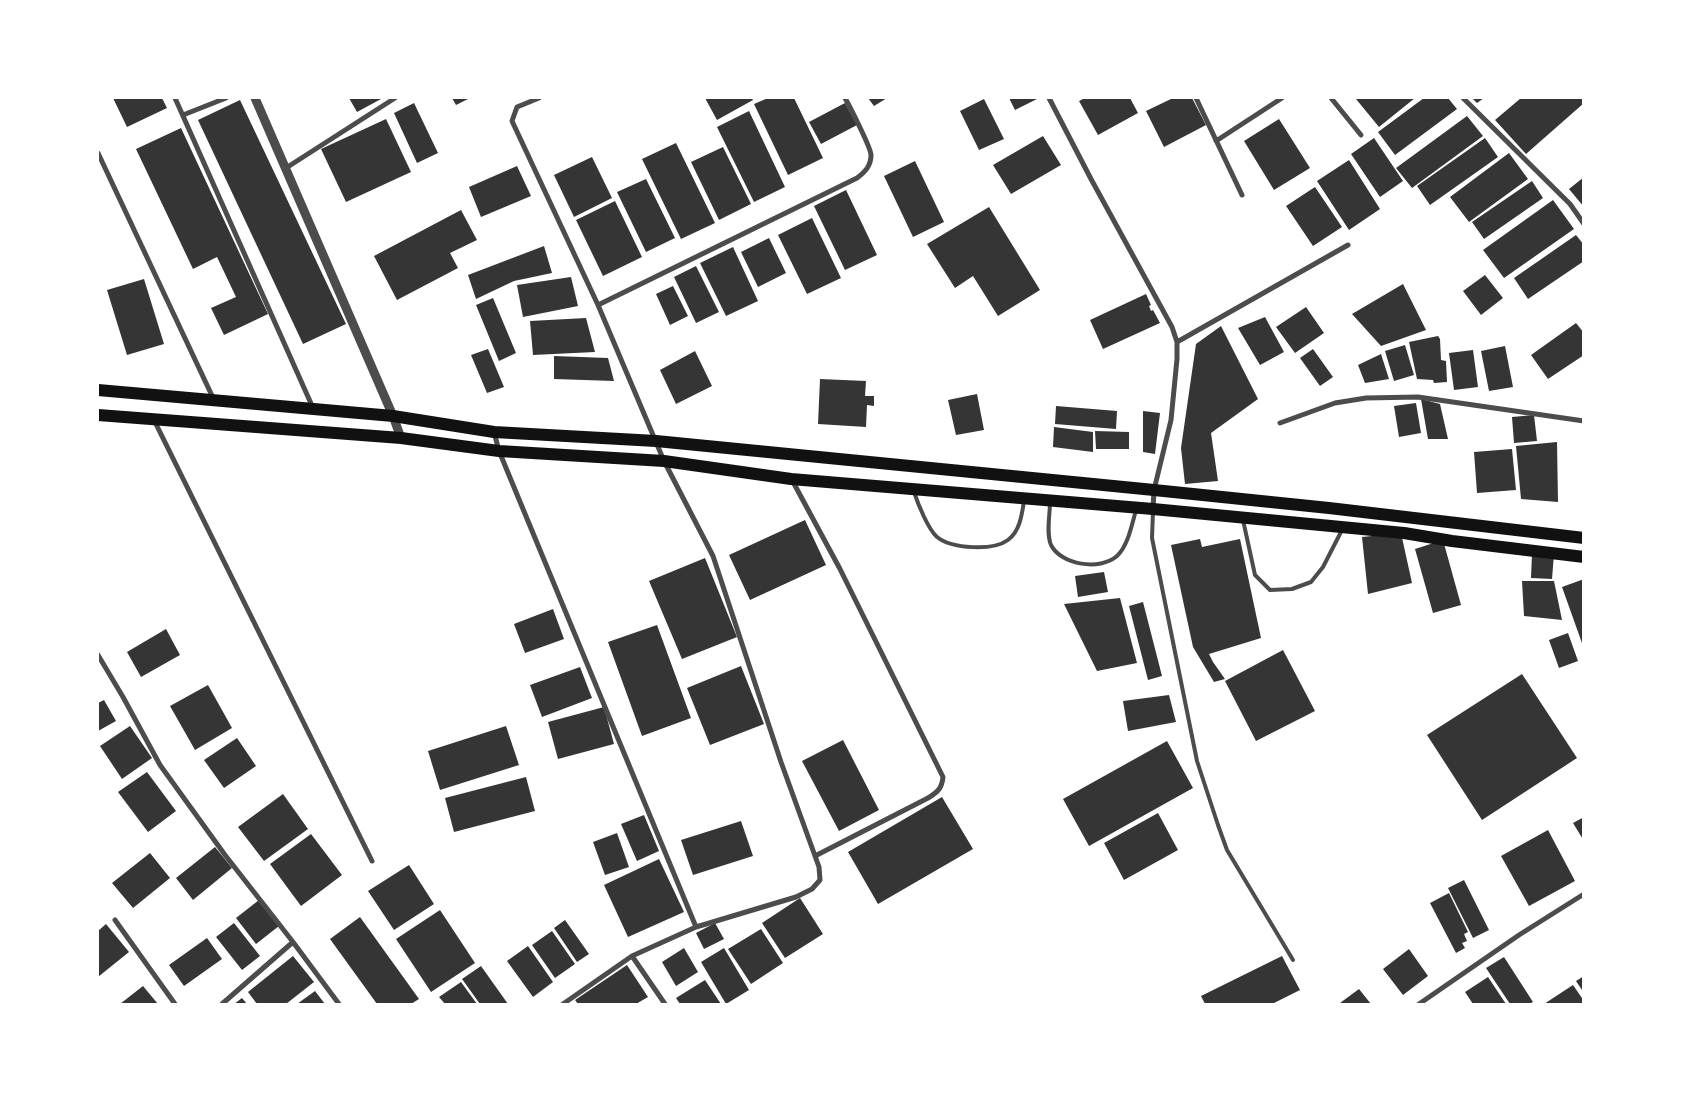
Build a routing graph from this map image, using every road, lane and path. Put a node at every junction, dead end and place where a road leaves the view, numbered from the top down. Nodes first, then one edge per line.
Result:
1 (175, 98) edge
2 (226, 98) edge
3 (255, 98) edge
4 (395, 98) edge
5 (539, 98) edge
6 (845, 98) edge
7 (1049, 98) edge
8 (1196, 98) edge
9 (1282, 98) edge
10 (1331, 98) edge
11 (1463, 98) edge
12 (183, 115) junction
13 (1361, 135) dead end
14 (1216, 141) junction
15 (98, 153) edge
16 (286, 168) junction
17 (1242, 195) dead end
18 (1584, 224) edge
19 (1348, 245) dead end
20 (598, 305) junction
21 (1177, 342) junction
22 (98, 390) edge
23 (214, 400) junction
24 (313, 408) junction
25 (98, 415) edge
26 (393, 416) junction
27 (154, 420) junction
28 (1584, 421) edge
29 (1280, 423) dead end
30 (494, 432) junction
31 (402, 438) junction
32 (656, 441) junction
33 (499, 451) junction
34 (664, 461) junction
35 (791, 479) junction
36 (913, 489) junction
37 (1154, 490) junction
38 (1024, 499) junction
39 (1050, 501) junction
40 (1137, 508) junction
41 (1152, 509) junction
42 (1242, 518) junction
43 (1344, 528) junction
44 (1584, 538) edge
45 (1584, 557) edge
46 (98, 655) edge
47 (815, 856) junction
48 (372, 861) dead end
49 (1584, 894) edge
50 (115, 920) dead end
51 (696, 927) junction
52 (293, 942) junction
53 (632, 956) junction
54 (1293, 960) dead end
55 (175, 1004) edge
56 (222, 1004) edge
57 (339, 1004) edge
58 (563, 1004) edge
59 (665, 1004) edge
60 (1419, 1004) edge

1 - 12 street
2 - 12 street
3 - 16 street
4 - 16 street
5 - 20 street
6 - 20 street
7 - 21 street
8 - 14 street
9 - 14 street
10 - 13 street
11 - 18 street
12 - 24 street
14 - 17 street
15 - 23 street
16 - 26 street
19 - 21 street
20 - 32 street
21 - 37 street
22 - 23 main road
23 - 24 main road
24 - 26 main road
25 - 27 main road
26 - 30 main road
26 - 31 street
27 - 31 main road
27 - 48 street
28 - 29 street
30 - 32 main road
30 - 33 street
31 - 33 main road
32 - 34 street
32 - 37 main road
33 - 34 main road
33 - 51 street
34 - 35 main road
34 - 47 street
35 - 36 main road
35 - 47 street
36 - 38 main road
36 - 38 lane
37 - 41 street
37 - 44 main road
38 - 39 main road
39 - 40 main road
39 - 40 lane
40 - 41 main road
41 - 42 main road
41 - 54 lane
42 - 43 main road
42 - 43 lane
43 - 45 main road
46 - 52 street
47 - 51 street
49 - 60 street
50 - 55 street
51 - 53 street
52 - 56 street
52 - 57 street
53 - 58 street
53 - 59 street

